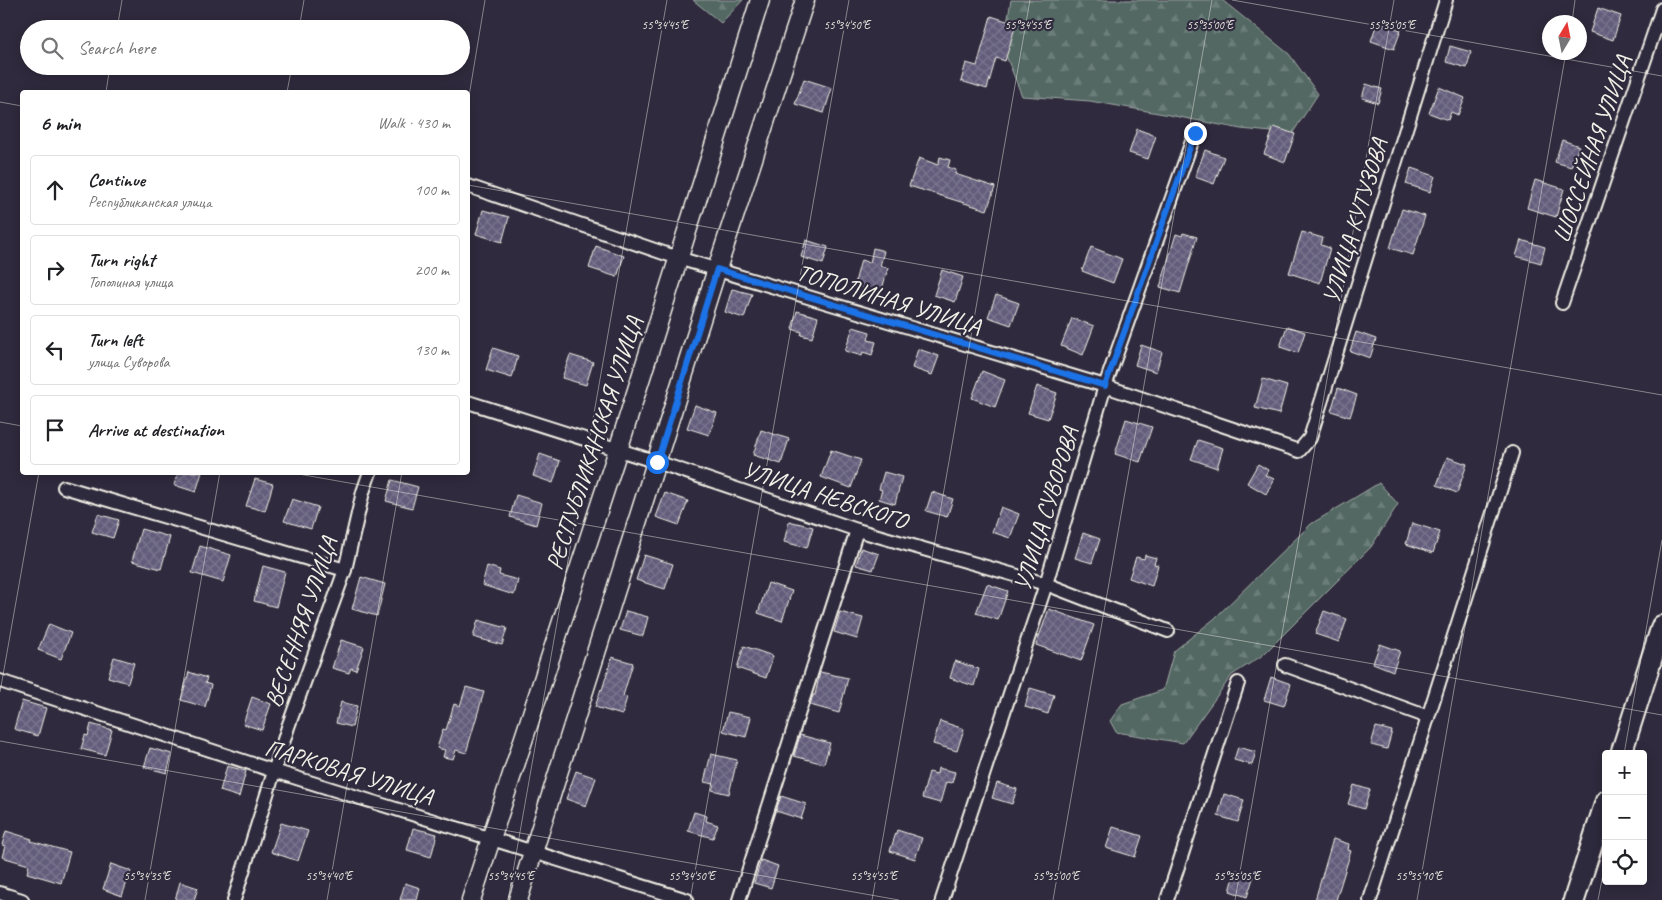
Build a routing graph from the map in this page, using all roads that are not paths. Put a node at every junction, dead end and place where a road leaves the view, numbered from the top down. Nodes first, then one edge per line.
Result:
1 (760, 0) edge
2 (805, 0) edge
3 (1446, 0) edge
4 (1662, 9) edge
5 (1195, 133) dead end
6 (470, 187) edge
7 (678, 258) junction
8 (717, 269) junction
9 (1562, 303) dead end
10 (1105, 386) junction
11 (470, 403) edge
12 (618, 450) junction
13 (1299, 450) joint
14 (1512, 453) dead end
15 (657, 462) junction
16 (369, 475) edge
17 (64, 487) dead end
18 (858, 530) junction
19 (345, 570) junction
20 (1046, 584) junction
21 (1662, 626) edge
22 (1168, 631) dead end
23 (1285, 665) dead end
24 (0, 681) edge
25 (1238, 684) dead end
26 (1428, 717) junction
27 (1622, 750) edge
28 (274, 770) junction
29 (1602, 813) edge
30 (491, 838) junction
31 (534, 852) junction
32 (0, 893) edge
33 (22, 900) edge
34 (234, 900) edge
35 (471, 900) edge
36 (518, 900) edge
37 (687, 900) edge
38 (740, 900) edge
39 (942, 900) edge
40 (1167, 900) edge
41 (1370, 900) edge
42 (1574, 900) edge

1 - 7 street, РЕСПУБЛИКАНСКАЯ УЛИЦА
2 - 8 street
3 - 13 street, УЛИЦА КУТУЗОВА
4 - 9 street, ШОССЕЙНАЯ УЛИЦА
5 - 10 street, УЛИЦА СУВОРОВА
6 - 7 street, ТОПОЛИНАЯ УЛИЦА
7 - 8 street, ТОПОЛИНАЯ УЛИЦА
7 - 12 street, РЕСПУБЛИКАНСКАЯ УЛИЦА
8 - 10 street, ТОПОЛИНАЯ УЛИЦА
8 - 15 street
10 - 13 street, ТОПОЛИНАЯ УЛИЦА
10 - 20 street, УЛИЦА СУВОРОВА
11 - 12 street, УЛИЦА НЕВСКОГО
12 - 15 street, УЛИЦА НЕВСКОГО
12 - 30 street, РЕСПУБЛИКАНСКАЯ УЛИЦА
14 - 26 street
15 - 18 street, УЛИЦА НЕВСКОГО
15 - 31 street
16 - 19 street, ВЕСЕННЯЯ УЛИЦА
17 - 19 street
18 - 20 street, УЛИЦА НЕВСКОГО
18 - 38 street
19 - 28 street, ВЕСЕННЯЯ УЛИЦА
20 - 22 street, УЛИЦА НЕВСКОГО
20 - 39 street, УЛИЦА СУВОРОВА
21 - 27 main road
23 - 26 street
24 - 28 street, ПАРКОВАЯ УЛИЦА
25 - 40 street
26 - 41 street
28 - 30 street, ПАРКОВАЯ УЛИЦА
28 - 34 street, ВЕСЕННЯЯ УЛИЦА
29 - 42 main road
30 - 31 street, ПАРКОВАЯ УЛИЦА
30 - 35 street, РЕСПУБЛИКАНСКАЯ УЛИЦА
31 - 36 street
31 - 37 street, ПАРКОВАЯ УЛИЦА
32 - 33 street

